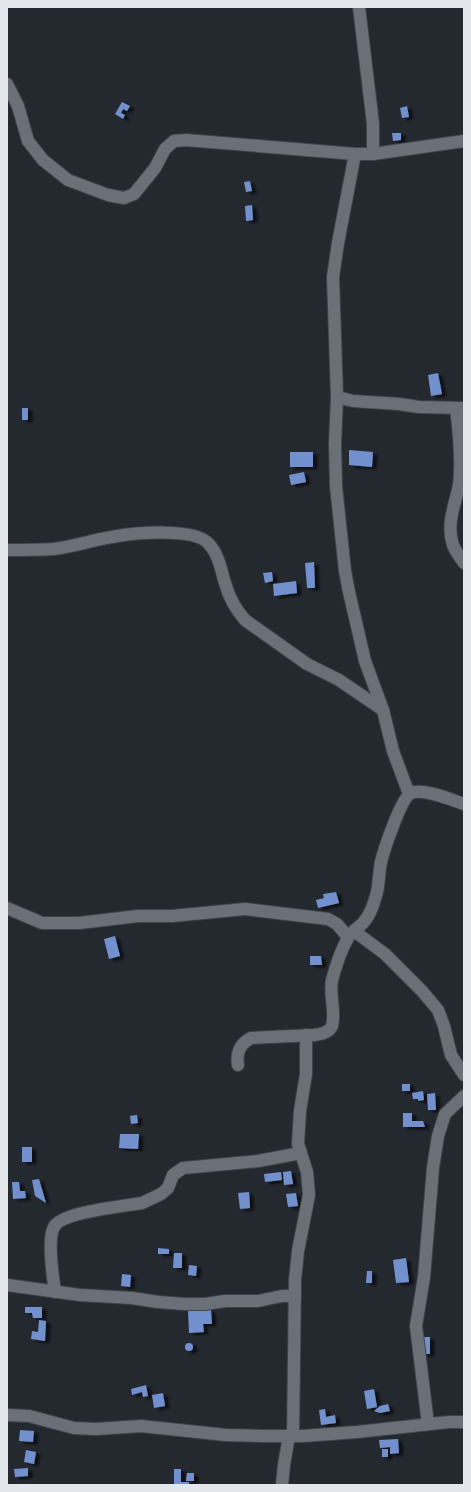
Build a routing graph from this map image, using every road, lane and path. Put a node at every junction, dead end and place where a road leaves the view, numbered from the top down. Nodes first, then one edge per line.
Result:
1 (359, 7) edge
2 (7, 84) edge
3 (464, 141) edge
4 (355, 154) junction
5 (373, 154) junction
6 (337, 397) junction
7 (460, 408) edge
8 (7, 550) edge
9 (464, 563) edge
10 (384, 710) junction
11 (409, 794) junction
12 (464, 804) edge
13 (7, 908) edge
14 (351, 934) junction
15 (306, 1035) junction
16 (238, 1065) dead end
17 (464, 1075) edge
18 (464, 1096) edge
19 (301, 1153) junction
20 (7, 1284) edge
21 (55, 1292) junction
22 (295, 1296) junction
23 (7, 1415) edge
24 (464, 1422) edge
25 (428, 1424) junction
26 (292, 1436) junction
27 (282, 1485) edge

1 - 5 street
2 - 4 street
3 - 5 street
4 - 5 street
4 - 6 street
6 - 7 street
6 - 10 street
7 - 9 street
8 - 10 street
10 - 11 street
11 - 12 street
11 - 14 street
13 - 14 street
14 - 15 street
14 - 17 street
15 - 16 street
15 - 19 street
18 - 25 street
19 - 21 street
19 - 22 street
20 - 21 street
21 - 22 street
22 - 26 street
23 - 26 street
24 - 25 street
25 - 26 street
26 - 27 street

